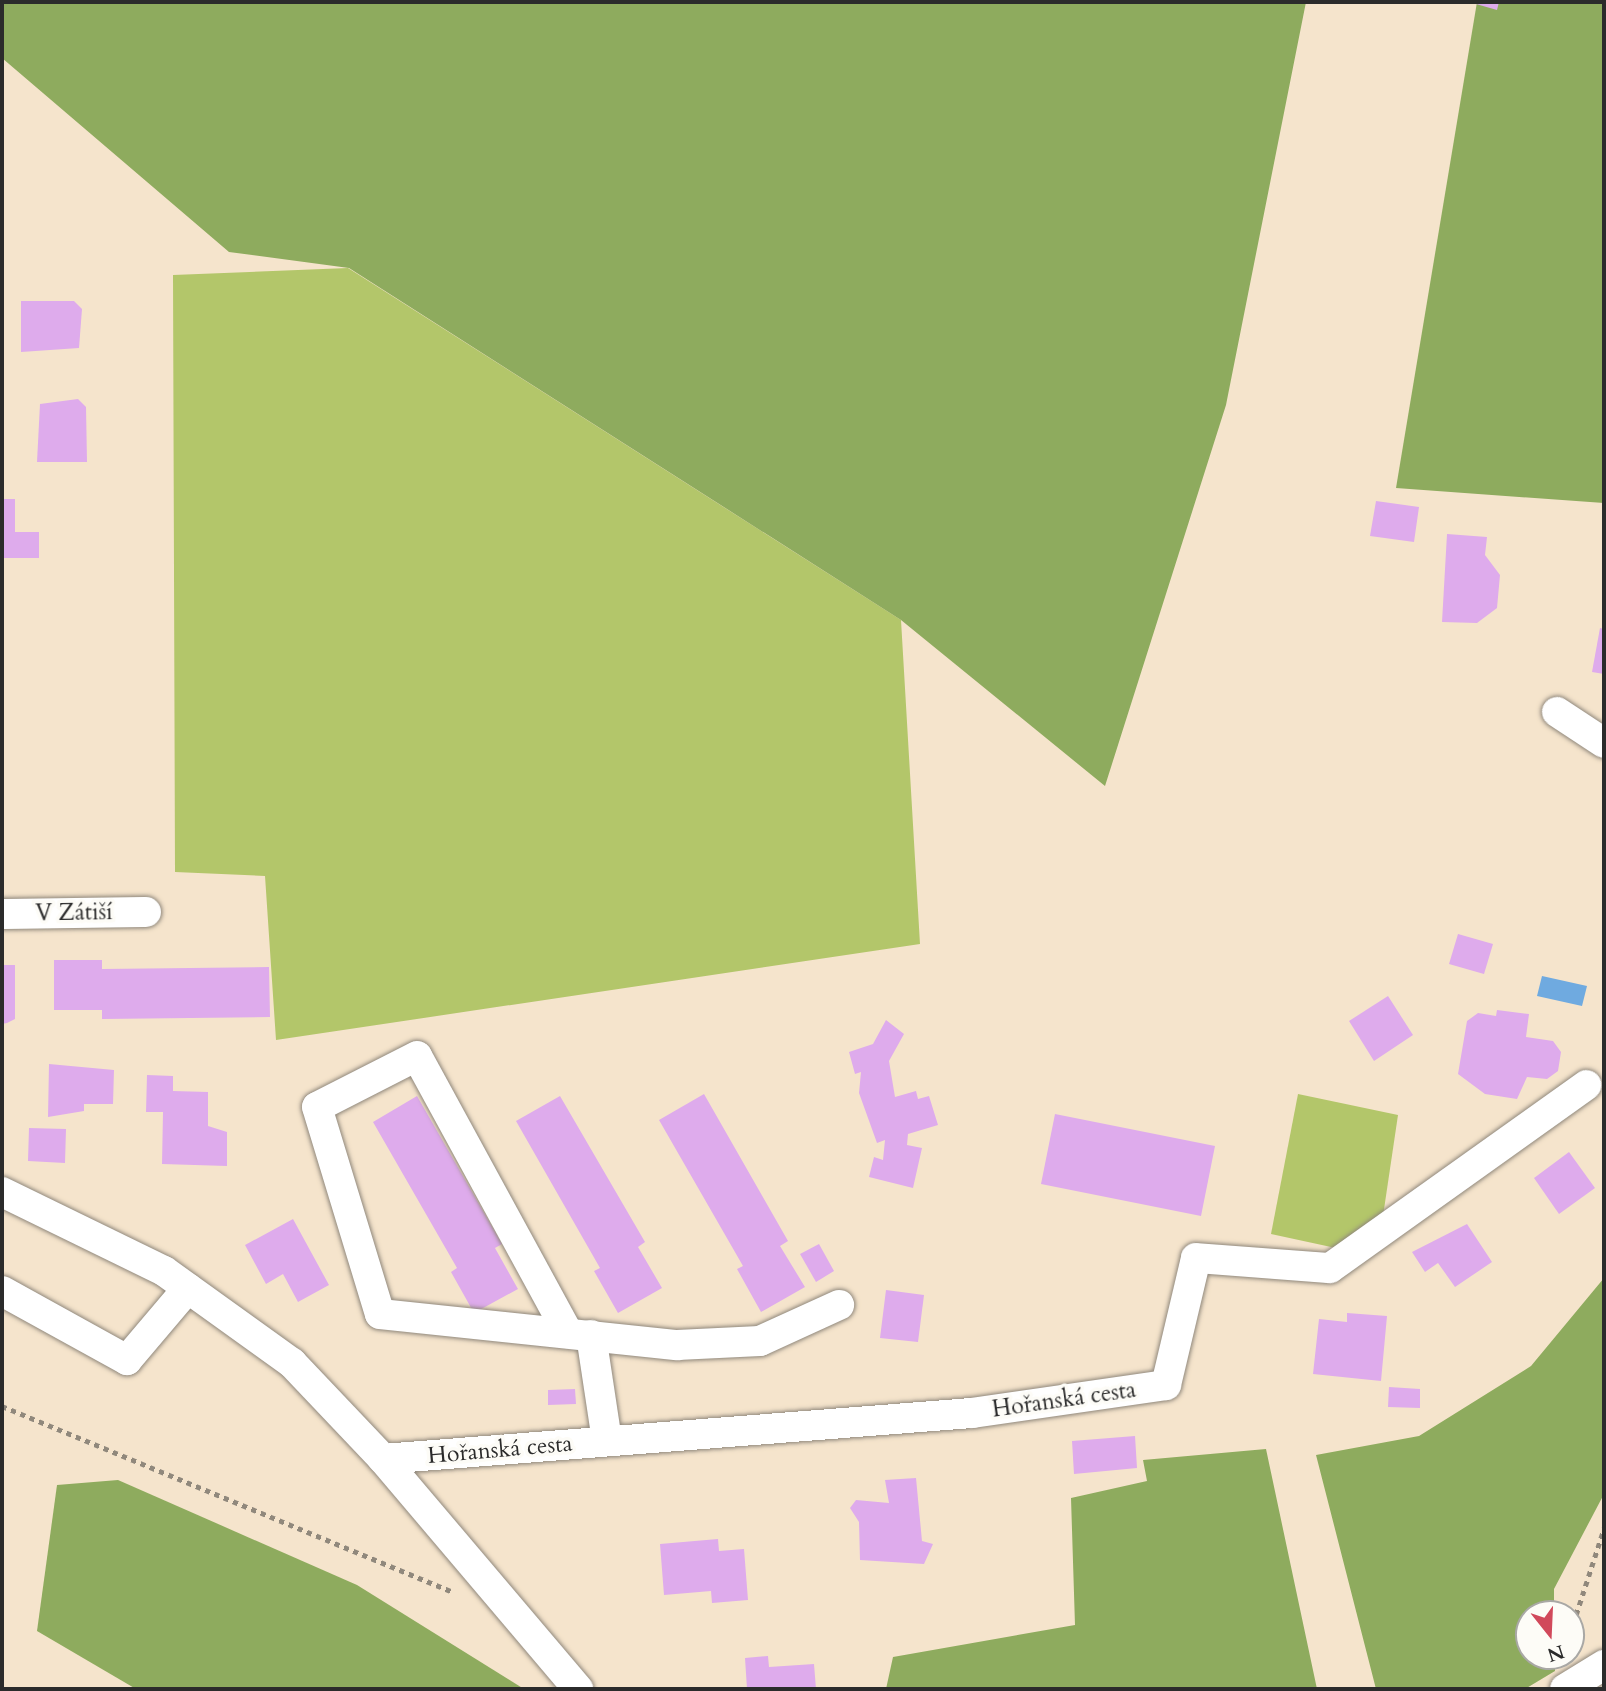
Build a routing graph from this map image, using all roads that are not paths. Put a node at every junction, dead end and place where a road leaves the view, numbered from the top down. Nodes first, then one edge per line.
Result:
1 (1557, 712) dead end
2 (1604, 743) edge
3 (146, 912) dead end
4 (2, 914) edge
5 (1587, 1085) dead end
6 (2, 1192) edge
7 (188, 1289) junction
8 (2, 1292) edge
9 (839, 1305) dead end
10 (579, 1334) junction
11 (607, 1441) junction
12 (383, 1459) junction
13 (1598, 1669) edge
14 (578, 1689) edge
15 (1565, 1689) edge

1 - 2 street
3 - 4 street, V Zátiší
5 - 11 street, Hořanská cesta
6 - 7 street, Hořanská cesta
7 - 8 street
7 - 12 street, Hořanská cesta
9 - 10 street
10 - 10 street
10 - 11 street
11 - 12 street, Hořanská cesta
12 - 14 street, Hořanská cesta
13 - 15 street

